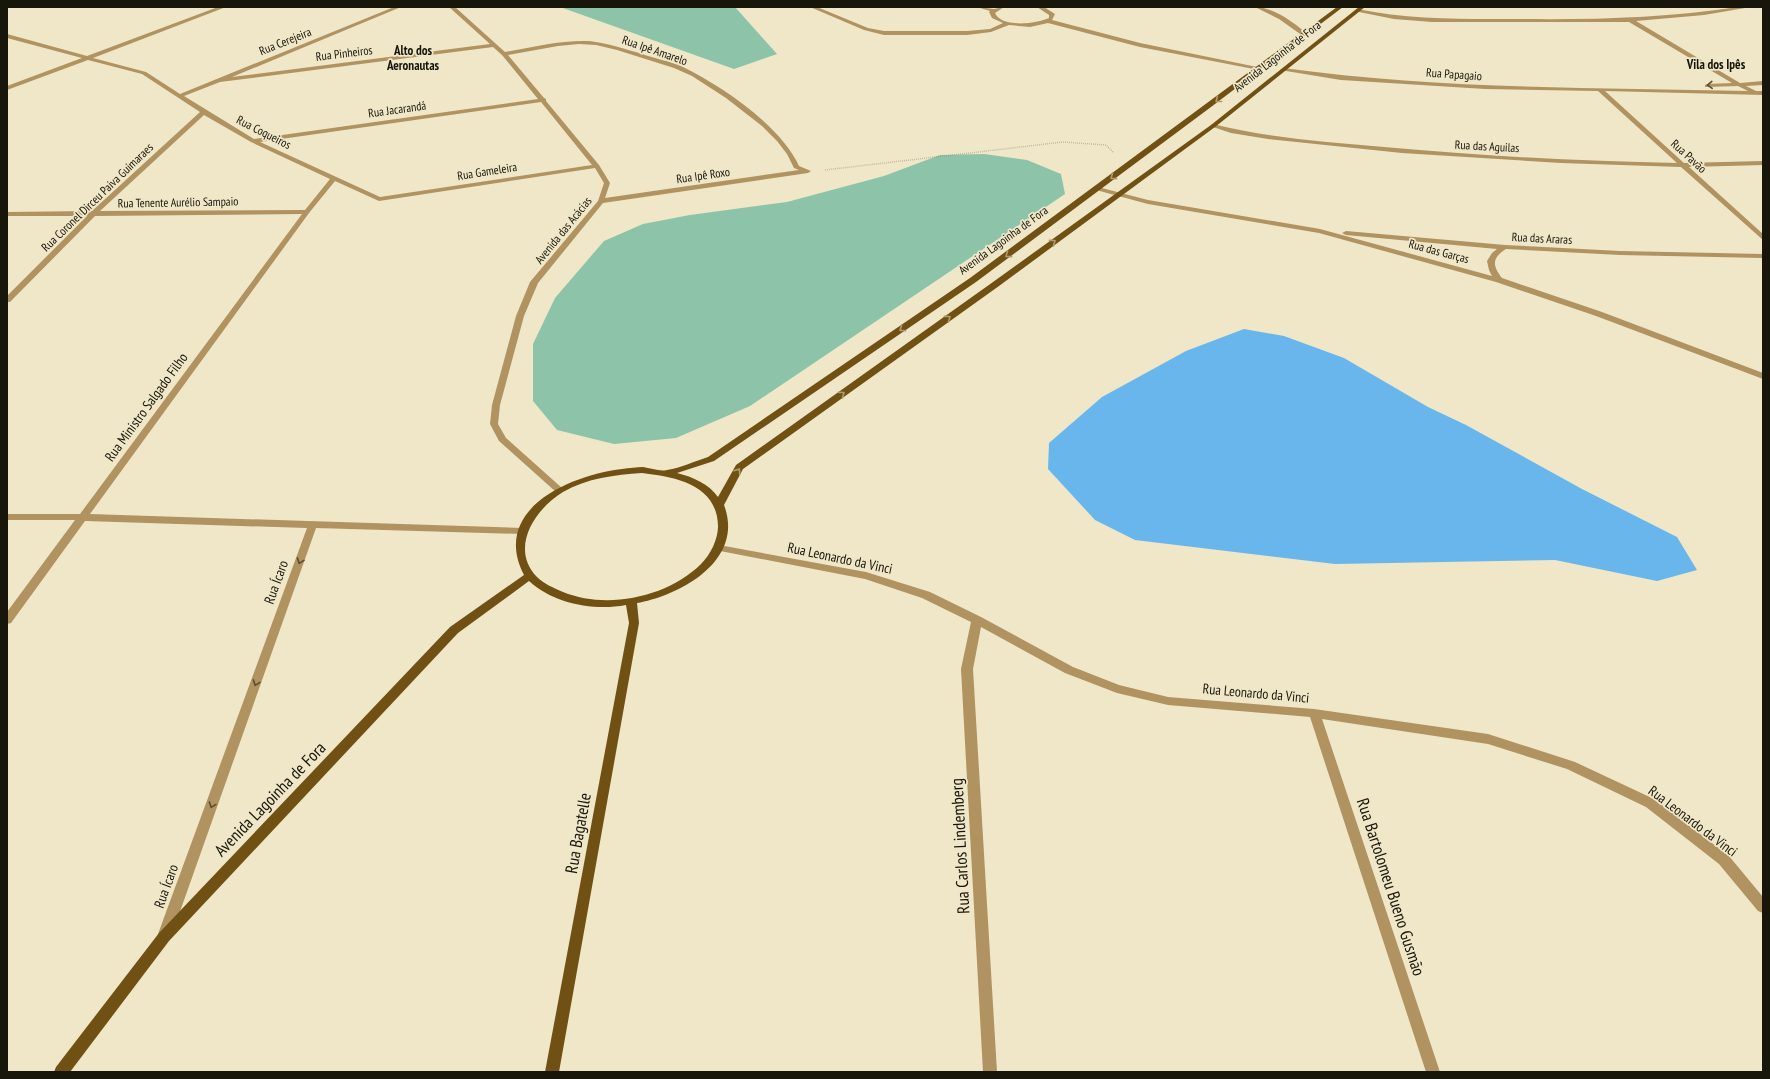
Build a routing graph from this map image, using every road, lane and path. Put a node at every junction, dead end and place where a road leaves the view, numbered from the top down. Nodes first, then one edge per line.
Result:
1 (223, 7) edge
2 (398, 7) edge
3 (452, 7) edge
4 (813, 7) edge
5 (980, 7) edge
6 (1001, 7) edge
7 (1040, 7) edge
8 (1258, 7) edge
9 (1340, 7) edge
10 (1748, 7) edge
11 (1360, 9) edge
12 (994, 10) junction
13 (1630, 20) junction
14 (1048, 21) junction
15 (1008, 23) junction
16 (1305, 35) junction
17 (7, 36) edge
18 (495, 45) junction
19 (504, 54) junction
20 (89, 57) junction
21 (1259, 68) junction
22 (1283, 70) junction
23 (220, 80) junction
24 (1763, 83) edge
25 (1738, 84) junction
26 (7, 88) edge
27 (1600, 90) junction
28 (1623, 90) junction
29 (1762, 93) edge
30 (180, 96) junction
31 (544, 100) junction
32 (204, 112) junction
33 (1212, 126) junction
34 (253, 140) junction
35 (1763, 162) edge
36 (1683, 165) junction
37 (597, 166) junction
38 (1128, 166) junction
39 (808, 171) junction
40 (333, 179) junction
41 (1098, 188) junction
42 (1118, 195) junction
43 (380, 199) joint
44 (601, 202) junction
45 (307, 212) junction
46 (7, 214) edge
47 (93, 214) junction
48 (1320, 231) junction
49 (1763, 238) edge
50 (1505, 246) junction
51 (1763, 256) edge
52 (1499, 280) junction
53 (7, 300) edge
54 (1763, 376) edge
55 (669, 473) junction
56 (559, 490) junction
57 (719, 505) junction
58 (7, 517) edge
59 (82, 517) junction
60 (313, 524) junction
61 (522, 531) junction
62 (719, 548) junction
63 (530, 575) junction
64 (631, 601) junction
65 (7, 620) edge
66 (977, 620) junction
67 (1314, 713) junction
68 (1763, 907) edge
69 (164, 937) junction
70 (61, 1072) edge
71 (552, 1072) edge
72 (990, 1072) edge
73 (1433, 1072) edge

1 - 20 street
2 - 23 street, Rua Cerejeira
3 - 18 street, Avenida das Acácias
4 - 15 street
5 - 12 street
6 - 12 street
7 - 14 street
8 - 16 street
9 - 16 main road, Avenida Lagoinha de Fora
10 - 13 street
11 - 13 street
11 - 22 main road, Avenida Lagoinha de Fora
12 - 15 street
13 - 25 street
14 - 15 street
14 - 21 street
16 - 21 main road, Avenida Lagoinha de Fora
17 - 20 street, Rua Coqueiros
18 - 19 street, Avenida das Acácias
18 - 23 street, Rua Pinheiros
19 - 31 street, Avenida das Acácias
19 - 39 street, Rua Ipê Amarelo
20 - 26 street
20 - 30 street, Rua Coqueiros
21 -> 38 main road, Avenida Lagoinha de Fora
22 - 27 street, Rua Papagaio
22 - 33 main road, Avenida Lagoinha de Fora
23 - 30 street, Rua Cerejeira
24 - 25 street, Rua Papagaio
25 -> 28 street, Rua Papagaio
25 - 29 street
27 - 28 street, Rua Papagaio
27 - 36 street, Rua Pavão
28 - 29 street, Rua Papagaio
30 - 32 street, Rua Coqueiros
31 - 34 street, Rua Jacarandá
31 - 37 street, Avenida das Acácias
32 - 34 street, Rua Coqueiros
32 - 47 street, Rua Coronel Dirceu Paiva Guimaraes
33 - 36 street, Rua das Aguilas
33 - 42 main road, Avenida Lagoinha de Fora
34 - 40 street, Rua Coqueiros
35 - 36 street, Rua das Aguilas
36 - 49 street, Rua Pavão
37 - 43 street, Rua Gameleira
37 - 44 street, Avenida das Acácias
38 - 39 path
38 -> 41 main road, Avenida Lagoinha de Fora
39 - 44 street, Rua Ipê Roxo
40 - 43 street, Rua Coqueiros
40 - 45 street
41 - 42 street, Rua das Garças
41 -> 55 main road, Avenida Lagoinha de Fora
42 - 48 street, Rua das Garças
57 -> 42 main road, Avenida Lagoinha de Fora
44 - 56 street, Avenida das Acácias
45 - 47 street, Rua Tenente Aurélio Sampaio
45 - 59 street, Rua Ministro Salgado Filho
46 - 47 street, Rua Tenente Aurélio Sampaio
47 - 53 street, Rua Coronel Dirceu Paiva Guimaraes
48 - 50 street, Rua das Araras
48 - 52 street, Rua das Garças
50 - 51 street, Rua das Araras
50 - 52 street
52 - 54 street, Rua das Garças
55 - 56 main road
55 - 57 main road
56 - 61 main road
57 - 62 main road
58 - 59 street
59 - 60 street
59 - 65 street, Rua Ministro Salgado Filho
60 - 61 street
60 -> 69 street, Rua Ícaro
61 - 63 main road
62 - 64 main road
62 - 66 street, Rua Leonardo da Vinci
63 - 64 main road
63 - 69 main road, Avenida Lagoinha de Fora
64 - 71 main road, Rua Bagatelle
66 - 67 street, Rua Leonardo da Vinci
66 - 72 street, Rua Carlos Lindemberg
67 - 68 street, Rua Leonardo da Vinci
67 - 73 street, Rua Bartolomeu Bueno Gusmão
69 - 70 main road, Avenida Lagoinha de Fora

